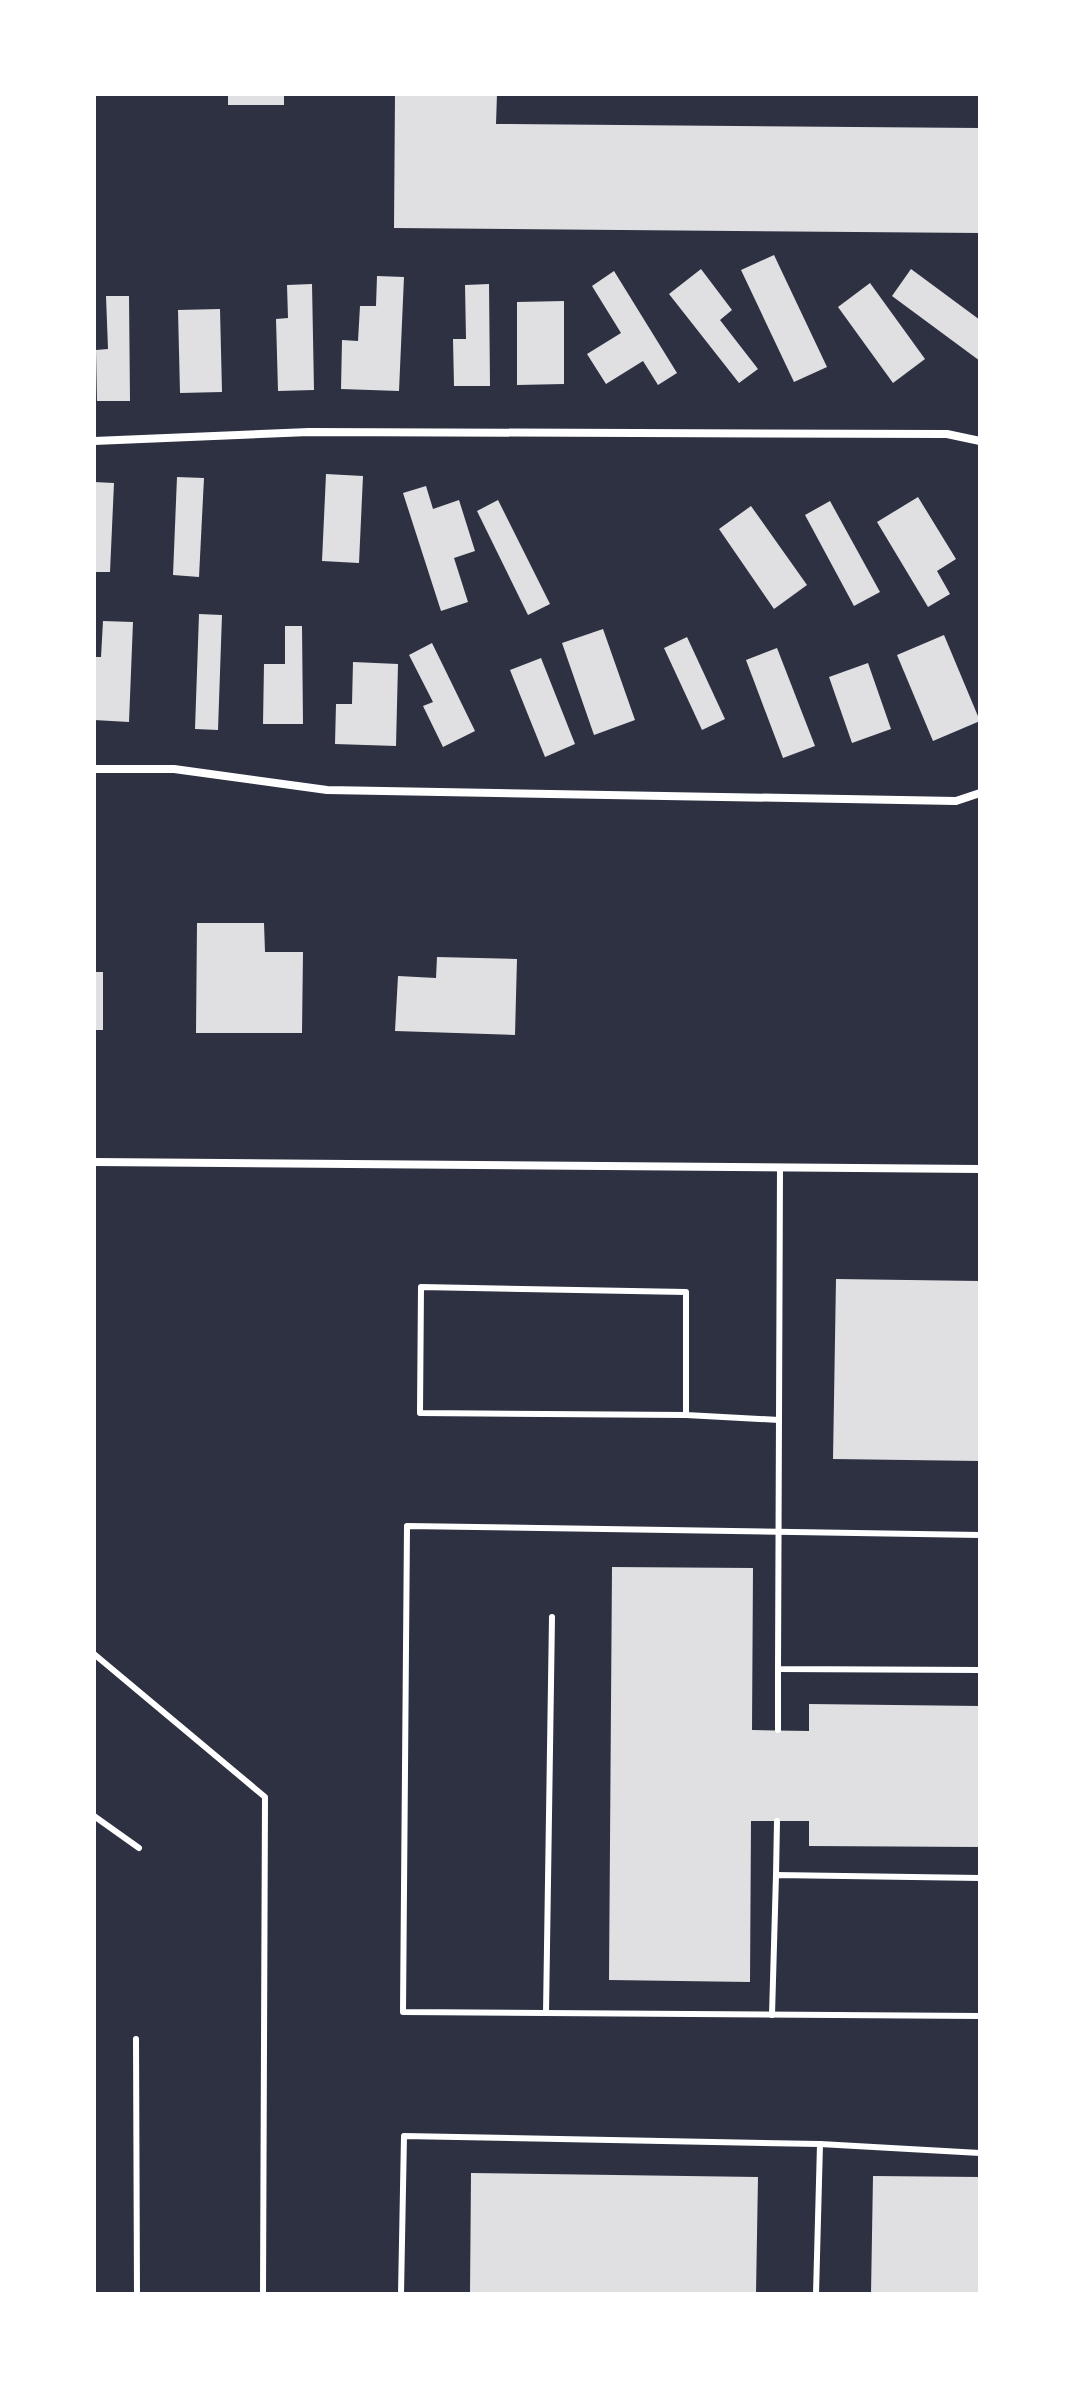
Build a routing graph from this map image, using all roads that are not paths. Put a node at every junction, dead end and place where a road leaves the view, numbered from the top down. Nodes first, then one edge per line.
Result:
1 (94, 441) edge
2 (980, 441) edge
3 (94, 769) edge
4 (980, 793) edge
5 (94, 1162) edge
6 (780, 1167) junction
7 (980, 1169) edge
8 (686, 1415) junction
9 (779, 1420) junction
10 (778, 1531) junction
11 (980, 1535) edge
12 (552, 1617) dead end
13 (94, 1654) edge
14 (778, 1669) junction
15 (980, 1670) edge
16 (778, 1730) dead end
17 (94, 1816) edge
18 (777, 1821) dead end
19 (139, 1848) dead end
20 (776, 1875) junction
21 (980, 1878) edge
22 (546, 2013) junction
23 (772, 2015) junction
24 (980, 2016) edge
25 (136, 2039) dead end
26 (820, 2144) junction
27 (980, 2153) edge
28 (137, 2294) edge
29 (263, 2294) edge
30 (401, 2294) edge
31 (816, 2294) edge

1 - 2 street
3 - 4 street
5 - 6 street
6 - 7 street
6 - 9 lane
8 - 8 lane
8 - 9 lane
9 - 10 lane
10 - 11 lane
10 - 14 lane
10 - 22 lane
12 - 22 lane
13 - 29 lane
14 - 15 lane
14 - 16 lane
17 - 19 lane
18 - 20 lane
20 - 21 lane
20 - 23 lane
22 - 23 lane
23 - 24 lane
25 - 28 lane
26 - 27 lane
26 - 30 lane
26 - 31 lane

